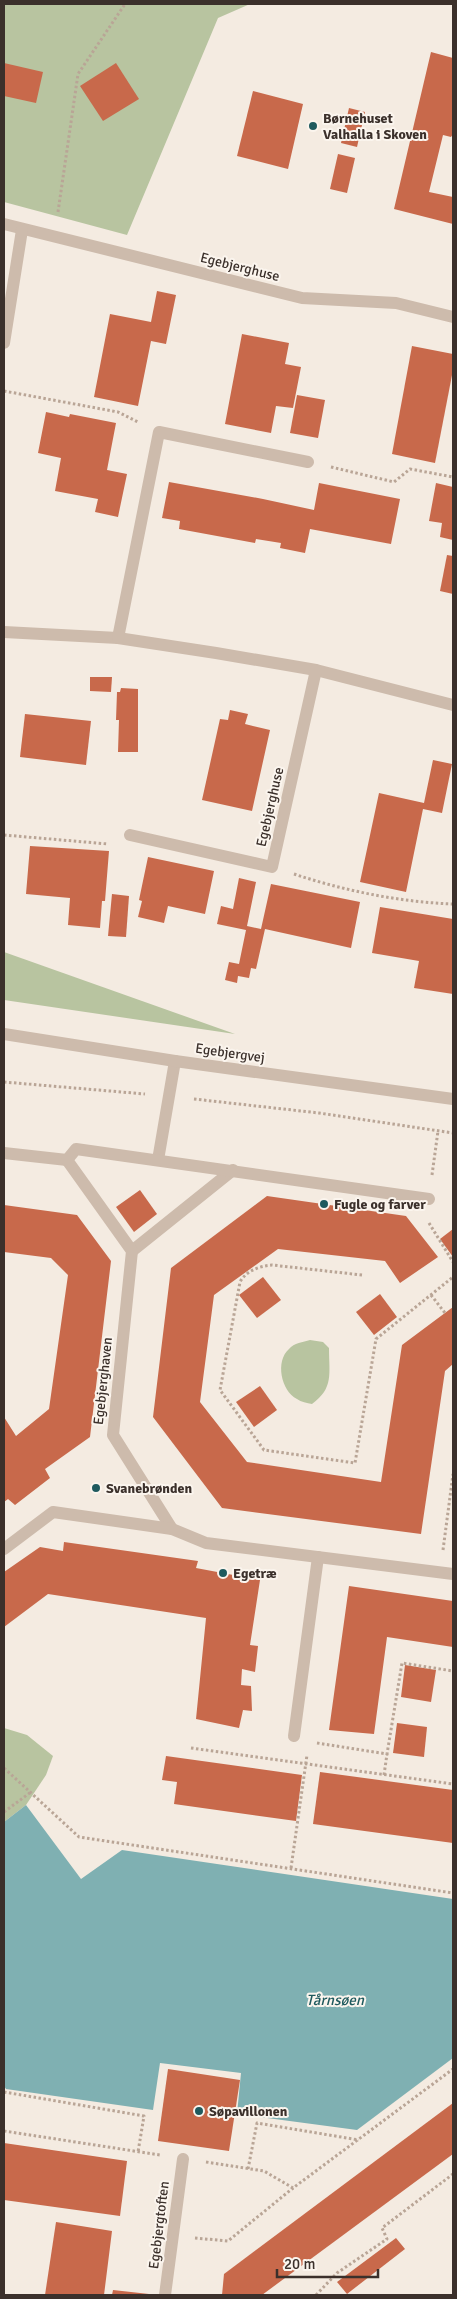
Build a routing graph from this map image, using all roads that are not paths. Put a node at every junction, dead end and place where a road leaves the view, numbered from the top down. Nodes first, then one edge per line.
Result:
1 (4, 224) edge
2 (22, 230) junction
3 (453, 317) edge
4 (4, 343) edge
5 (308, 462) road end
6 (4, 632) edge
7 (118, 638) junction
8 (316, 670) junction
9 (453, 705) edge
10 (130, 835) road end
11 (4, 1034) edge
12 (175, 1061) junction
13 (453, 1099) edge
14 (4, 1153) edge
15 (67, 1160) junction
16 (158, 1160) junction
17 (233, 1170) junction
18 (429, 1199) dead end
19 (132, 1250) junction
20 (172, 1529) junction
21 (4, 1548) edge
22 (318, 1557) junction
23 (453, 1574) edge
24 (294, 1736) road end
25 (183, 2159) road end
26 (165, 2295) edge

1 - 2 street, Egebjerghuse
2 - 3 street, Egebjerghuse
2 - 4 street
5 - 7 street
6 - 7 street
7 - 8 street
8 - 9 street
8 - 10 street, Egebjerghuse
11 - 12 street, Egebjergvej
12 - 13 street, Egebjergvej
12 - 16 street
14 - 15 street
15 - 16 street
15 - 19 street
16 - 17 street
17 - 18 street
17 - 19 street
19 - 20 street, Egebjerghaven
20 - 21 street
20 - 22 street
22 - 23 street
22 - 24 street
25 - 26 street, Egebjergtoften

